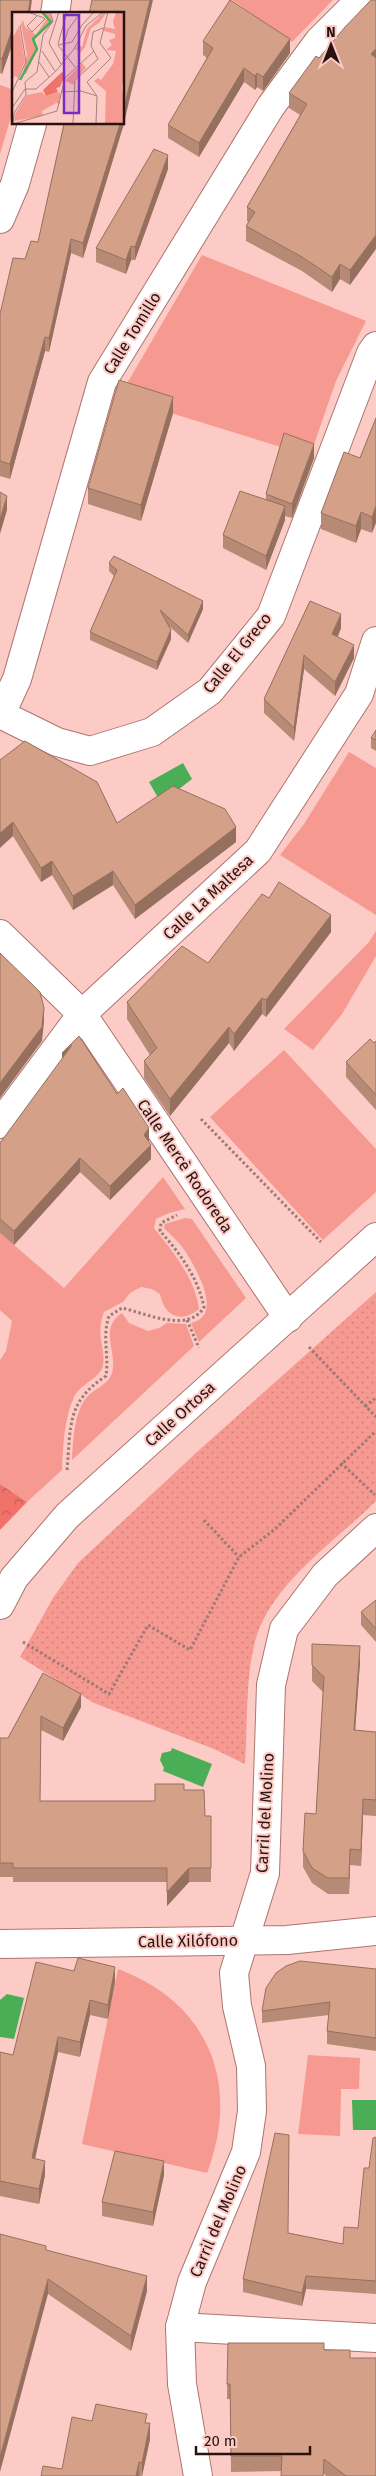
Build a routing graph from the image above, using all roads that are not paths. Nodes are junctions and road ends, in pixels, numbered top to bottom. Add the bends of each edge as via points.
1 (360, 0) edge
2 (32, 125) edge
3 (0, 219) edge
4 (376, 346) edge
5 (376, 641) edge
6 (0, 714) edge
7 (0, 934) edge
8 (82, 1014) junction
9 (0, 1124) edge
10 (376, 1237) edge
11 (288, 1318) junction
12 (376, 1528) edge
13 (0, 1605) edge
14 (376, 1931) edge
15 (243, 1940) junction
16 (0, 1944) edge
17 (180, 2328) junction
18 (376, 2338) edge
19 (198, 2476) edge

1 - 6 street, Calle Tomillo via 319,41 271,106 102,382 17,679
2 - 3 street via 15,184
4 - 6 street, Calle El Greco via 271,616 210,691 152,732 90,751 57,742
5 - 8 street, Calle La Maltesa via 359,694 258,851
7 - 8 street, Calle Mercè Rodoreda
8 - 9 street, Calle La Maltesa
8 - 11 street, Calle Mercè Rodoreda
10 - 11 street, Calle Ortosa
11 - 13 street, Calle Ortosa via 67,1516 14,1578
12 - 15 street, Carril del Molino via 325,1575 284,1629 271,1685 265,1873
14 - 15 street, Calle Xilófono via 287,1940
15 - 16 street, Calle Xilófono
15 - 17 street, Carril del Molino via 234,1973 237,2006 251,2066 252,2111 246,2152 192,2282
17 - 18 street
17 - 19 street, Carril del Molino via 182,2384

